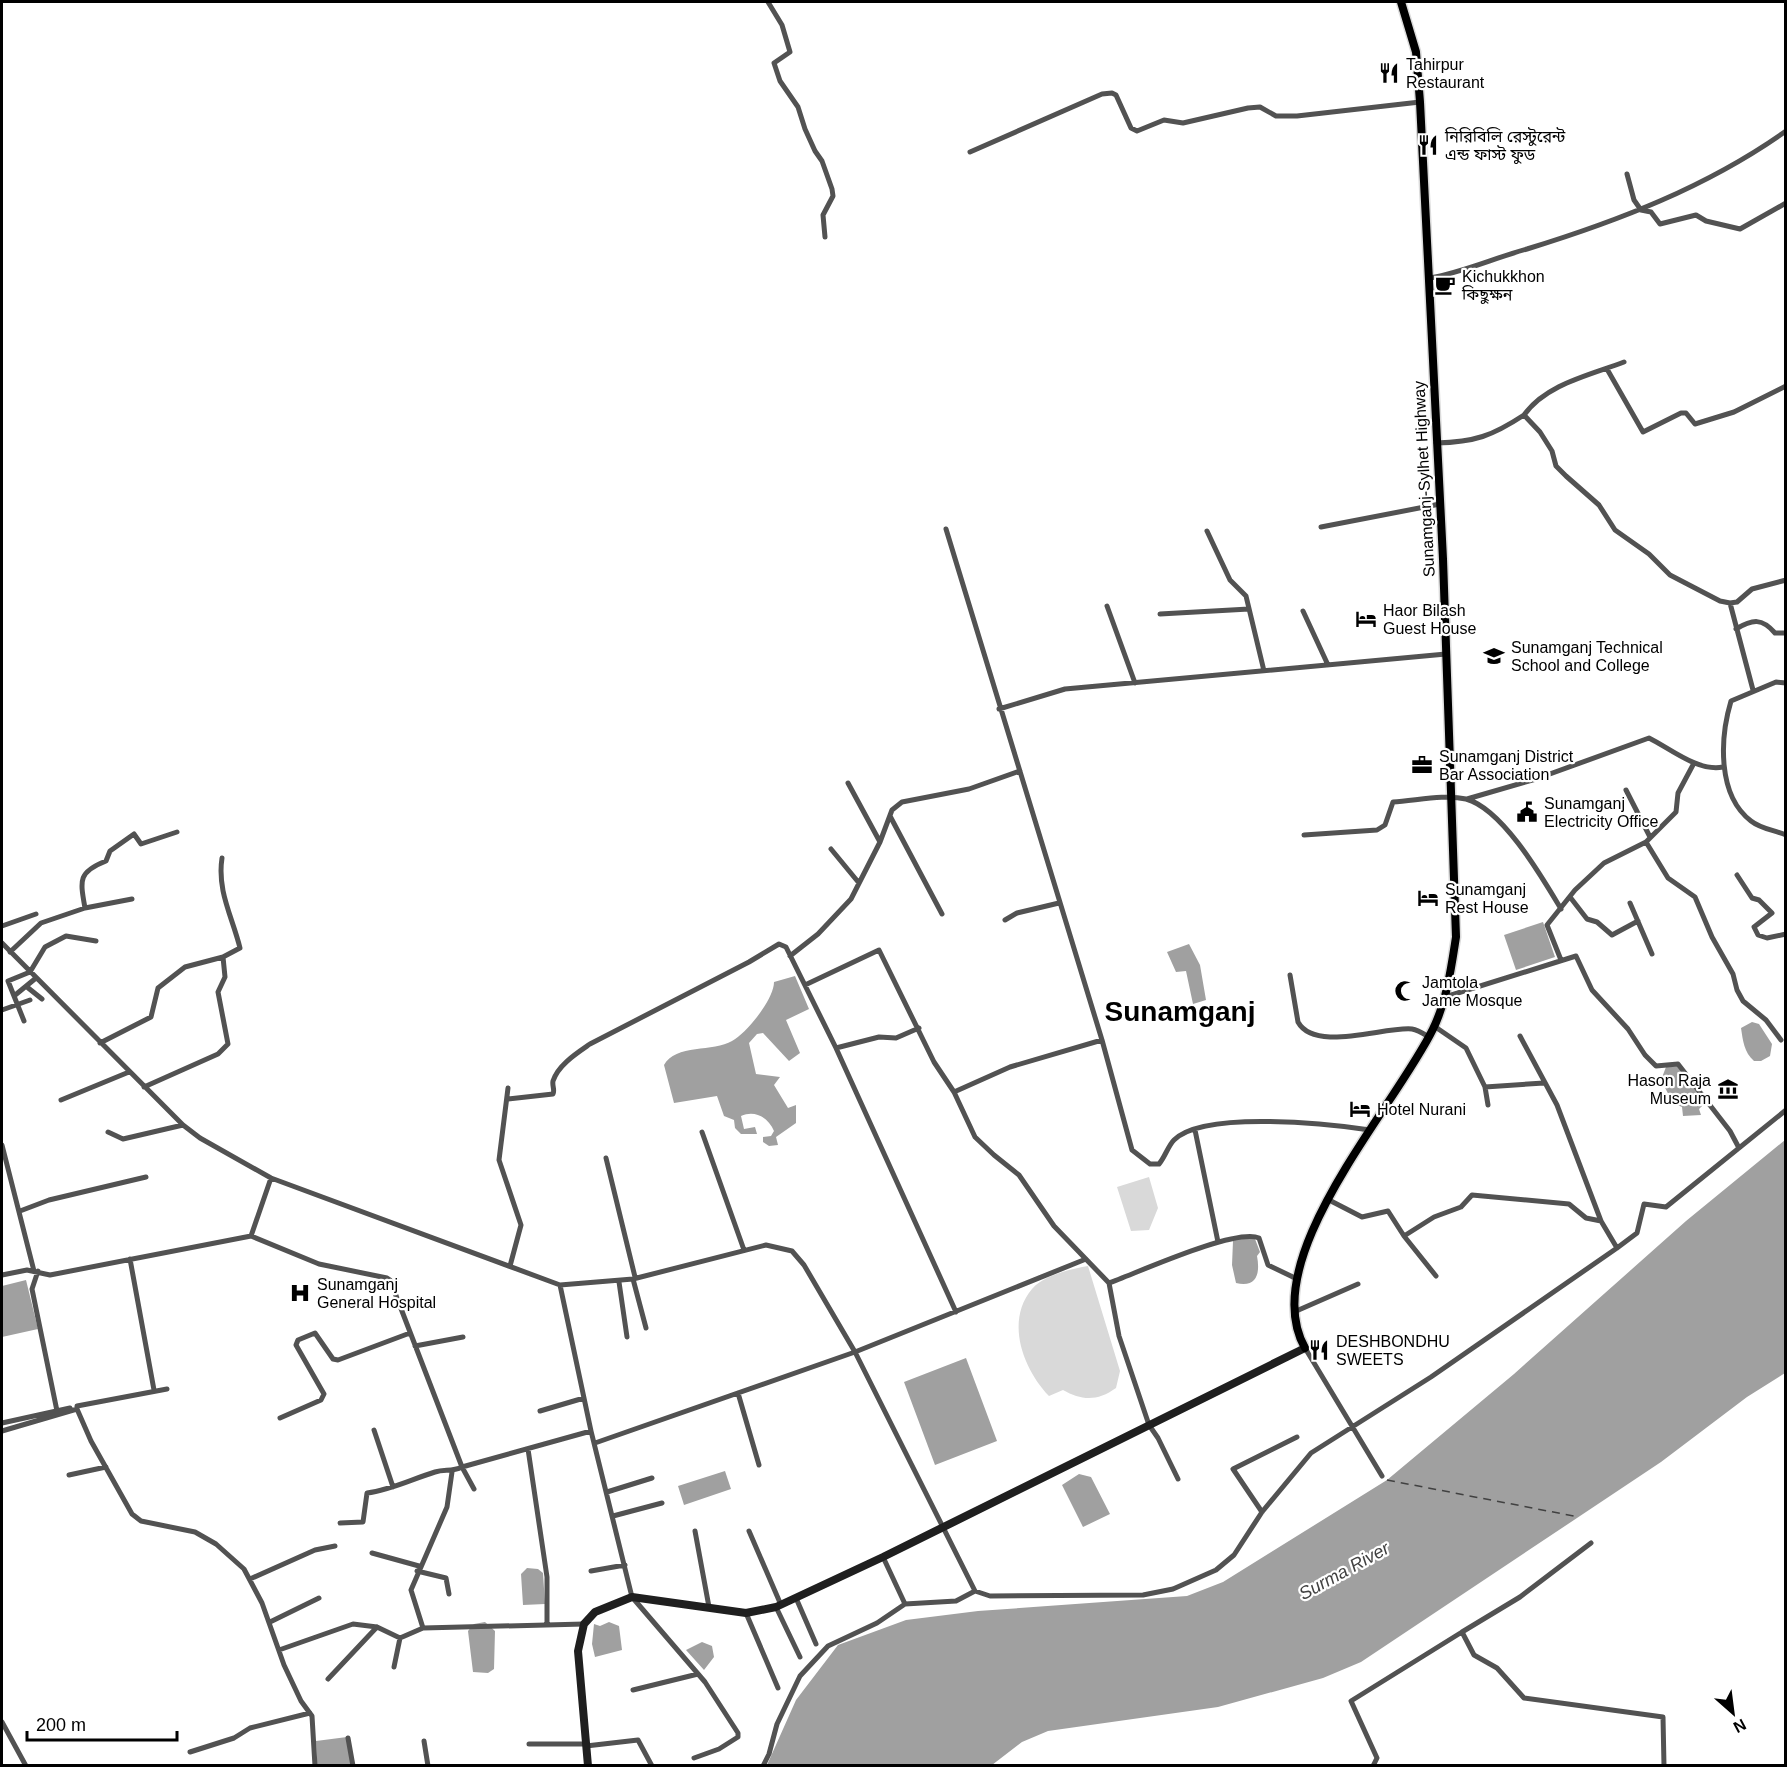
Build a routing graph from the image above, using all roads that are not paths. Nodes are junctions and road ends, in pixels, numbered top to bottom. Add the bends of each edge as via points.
1 (768, 2) edge
2 (1401, 2) edge
3 (1420, 102) junction
4 (1785, 131) edge
5 (970, 152) dead end
6 (1627, 174) dead end
7 (1785, 203) edge
8 (1641, 210) junction
9 (825, 237) dead end
10 (1430, 278) junction
11 (1624, 362) dead end
12 (1607, 369) junction
13 (1785, 386) edge
14 (1524, 415) junction
15 (1436, 443) junction
16 (1440, 504) junction
17 (1321, 527) dead end
18 (946, 529) dead end
19 (1207, 531) dead end
20 (1785, 580) edge
21 (1730, 603) junction
22 (1107, 606) dead end
23 (1249, 609) junction
24 (1303, 611) dead end
25 (1160, 614) dead end
26 (1737, 629) junction
27 (1785, 633) edge
28 (1446, 654) junction
29 (1328, 666) junction
30 (1264, 670) junction
31 (1135, 682) junction
32 (1785, 683) edge
33 (1753, 690) junction
34 (999, 709) junction
35 (1694, 763) junction
36 (1723, 766) junction
37 (1020, 771) junction
38 (848, 783) dead end
39 (1626, 790) dead end
40 (1451, 798) junction
41 (1467, 799) junction
42 (890, 816) junction
43 (177, 832) dead end
44 (1304, 835) dead end
45 (1785, 835) edge
46 (1648, 840) junction
47 (880, 842) junction
48 (831, 849) dead end
49 (222, 858) dead end
50 (1737, 875) dead end
51 (859, 883) junction
52 (1570, 897) junction
53 (132, 899) dead end
54 (1059, 903) junction
55 (1630, 903) dead end
56 (84, 908) junction
57 (1561, 909) junction
58 (36, 914) dead end
59 (942, 914) dead end
60 (1005, 920) dead end
61 (1638, 921) junction
62 (2, 926) edge
63 (1785, 934) edge
64 (96, 941) dead end
65 (2, 943) edge
66 (10, 952) junction
67 (1652, 954) dead end
68 (790, 956) junction
69 (223, 957) junction
70 (1561, 960) junction
71 (30, 972) junction
72 (1290, 975) dead end
73 (38, 979) junction
74 (805, 985) junction
75 (27, 987) junction
76 (14, 996) junction
77 (1445, 996) junction
78 (42, 999) dead end
79 (30, 1000) dead end
80 (17, 1004) junction
81 (2, 1011) edge
82 (24, 1021) dead end
83 (1434, 1026) junction
84 (919, 1028) junction
85 (1520, 1036) dead end
86 (1429, 1037) junction
87 (1102, 1040) junction
88 (1781, 1040) dead end
89 (100, 1043) junction
90 (836, 1048) junction
91 (129, 1072) junction
92 (1544, 1083) junction
93 (144, 1087) junction
94 (1485, 1087) junction
95 (508, 1088) dead end
96 (954, 1092) junction
97 (508, 1099) junction
98 (61, 1100) dead end
99 (1488, 1105) dead end
100 (1785, 1110) edge
101 (183, 1125) junction
102 (1195, 1130) junction
103 (1370, 1130) junction
104 (108, 1132) dead end
105 (702, 1132) dead end
106 (2, 1145) edge
107 (1739, 1148) junction
108 (606, 1158) dead end
109 (146, 1177) dead end
110 (271, 1178) junction
111 (1329, 1200) junction
112 (20, 1211) junction
113 (1602, 1221) junction
114 (251, 1236) junction
115 (1404, 1236) junction
116 (1218, 1242) junction
117 (1617, 1248) junction
118 (744, 1250) junction
119 (130, 1259) junction
120 (1086, 1259) junction
121 (510, 1266) junction
122 (36, 1271) junction
123 (2, 1275) edge
124 (1436, 1276) dead end
125 (634, 1278) junction
126 (1295, 1278) junction
127 (619, 1282) junction
128 (1109, 1283) junction
129 (1358, 1284) dead end
130 (560, 1285) junction
131 (956, 1312) junction
132 (1293, 1313) junction
133 (646, 1328) dead end
134 (410, 1333) junction
135 (463, 1337) dead end
136 (627, 1337) dead end
137 (415, 1346) junction
138 (1305, 1348) junction
139 (855, 1352) junction
140 (166, 1389) dead end
141 (154, 1390) junction
142 (738, 1393) junction
143 (584, 1398) junction
144 (77, 1407) junction
145 (57, 1411) junction
146 (540, 1411) dead end
147 (280, 1418) dead end
148 (2, 1423) edge
149 (1149, 1425) junction
150 (1351, 1426) junction
151 (374, 1430) dead end
152 (2, 1431) edge
153 (591, 1431) junction
154 (1297, 1437) dead end
155 (595, 1443) junction
156 (528, 1449) junction
157 (759, 1465) dead end
158 (106, 1467) junction
159 (462, 1467) junction
160 (452, 1472) junction
161 (69, 1474) dead end
162 (1382, 1476) dead end
163 (652, 1478) dead end
164 (1178, 1479) dead end
165 (393, 1487) junction
166 (474, 1489) dead end
167 (607, 1492) junction
168 (662, 1503) dead end
169 (1262, 1512) junction
170 (612, 1516) junction
171 (340, 1523) dead end
172 (944, 1526) junction
173 (695, 1531) dead end
174 (749, 1531) dead end
175 (1591, 1543) dead end
176 (336, 1546) dead end
177 (372, 1553) dead end
178 (884, 1557) junction
179 (625, 1565) junction
180 (418, 1568) junction
181 (591, 1571) dead end
182 (250, 1579) junction
183 (975, 1591) junction
184 (448, 1594) dead end
185 (632, 1597) junction
186 (319, 1598) dead end
187 (796, 1598) junction
188 (905, 1604) junction
189 (779, 1606) junction
190 (709, 1607) junction
191 (746, 1613) junction
192 (270, 1622) junction
193 (546, 1624) junction
194 (584, 1624) junction
195 (377, 1627) junction
196 (423, 1628) junction
197 (1462, 1632) junction
198 (400, 1638) junction
199 (816, 1644) dead end
200 (279, 1650) junction
201 (800, 1657) dead end
202 (394, 1667) dead end
203 (698, 1674) junction
204 (328, 1679) dead end
205 (778, 1688) dead end
206 (633, 1690) dead end
207 (310, 1713) junction
208 (2, 1722) edge
209 (348, 1738) dead end
210 (424, 1741) dead end
211 (529, 1744) dead end
212 (586, 1745) junction
213 (190, 1752) dead end
214 (694, 1758) dead end
215 (26, 1766) edge
216 (315, 1766) edge
217 (353, 1766) edge
218 (428, 1766) edge
219 (588, 1766) edge
220 (652, 1766) edge
221 (763, 1766) edge
222 (1373, 1766) edge
223 (1664, 1766) edge

1 - 9 street via 782,25 790,52 774,63 780,81 798,107 832,189 833,196 823,215
2 - 3 main road, Sunamganj-Sylhet Highway via 1416,52
3 - 5 street via 1297,116 1276,116 1260,107 1248,108 1183,123 1164,120 1137,131 1131,128 1112,93 1102,94
3 - 10 main road, Sunamganj-Sylhet Highway
4 - 8 street via 1695,186
6 - 8 street
7 - 8 street via 1740,229 1696,215 1660,225 1651,212
8 - 10 street via 1572,237
10 - 15 main road, Sunamganj-Sylhet Highway
11 - 12 street
12 - 13 street via 1643,432 1680,413 1686,413 1695,424 1714,420
12 - 14 street via 1550,391 1534,400
14 - 15 street via 1479,439
14 - 21 street via 1552,451 1556,466 1599,505 1620,535 1649,554 1670,575
15 - 16 main road, Sunamganj-Sylhet Highway
16 - 17 street
16 - 28 main road, Sunamganj-Sylhet Highway
18 - 34 street
19 - 23 street via 1230,580 1246,596
20 - 21 street via 1752,589
21 - 26 street
22 - 31 street
23 - 25 street
23 - 30 street
24 - 29 street
26 - 27 street via 1752,620 1764,622 1775,633
26 - 33 street
28 - 29 street
28 - 40 main road, Sunamganj-Sylhet Highway
29 - 30 street
30 - 31 street
31 - 34 street via 1065,688
32 - 33 street
33 - 36 street via 1730,703
34 - 37 street
35 - 36 street
35 - 41 street via 1649,738
35 - 46 street via 1678,793 1676,812
36 - 45 street via 1735,804 1750,821
37 - 42 street via 969,789 902,801
37 - 54 street
38 - 47 street
39 - 46 street
40 - 41 street
40 - 44 street via 1393,802 1384,825 1377,830
40 - 77 main road, Sunamganj-Sylhet Highway via 1456,936
41 - 57 street via 1485,810 1522,848
42 - 47 street
42 - 59 street
43 - 56 street via 141,844 134,834 110,851 106,861 88,868 80,883
46 - 52 street via 1604,863
46 - 88 street via 1668,878 1695,897 1743,1001 1766,1020
47 - 51 street
48 - 51 street
49 - 69 street via 222,892 240,948
50 - 63 street via 1752,898 1772,913 1754,927 1758,935 1767,938
51 - 68 street via 838,913
52 - 57 street
52 - 61 street via 1587,919 1612,935
53 - 56 street
54 - 60 street via 1017,913
54 - 87 street
55 - 61 street
56 - 66 street via 42,923
57 - 70 street via 1547,925
58 - 62 street
61 - 67 street
64 - 71 street via 66,936 45,947
65 - 66 street
66 - 71 street
68 - 74 street
68 - 97 street via 786,947 771,947 749,963 634,1019 579,1052 554,1078 553,1094
69 - 89 street via 184,967 158,988 151,1017
69 - 93 street via 225,977 218,992 228,1044 225,1050
70 - 77 street
70 - 107 street via 1576,956 1592,990 1628,1029 1644,1055 1656,1066 1678,1064
71 - 73 street
71 - 76 street via 8,981
72 - 86 street via 1298,1022 1312,1033 1338,1037 1413,1029
73 - 75 street
73 - 89 street
74 - 84 street via 879,950
74 - 90 street
75 - 76 street
75 - 78 street
76 - 80 street
77 - 83 main road, Sunamganj-Sylhet Highway
79 - 80 street
80 - 81 street
80 - 82 street
83 - 86 main road, Sunamganj-Sylhet Highway
83 - 94 street via 1466,1048
84 - 90 street via 896,1038 879,1037
84 - 96 street via 934,1062
85 - 92 street
86 - 103 main road, Sunamganj-Sylhet Highway
87 - 96 street via 1010,1067
87 - 102 street via 1132,1150 1150,1164 1159,1164 1174,1140
89 - 91 street
90 - 131 street
91 - 93 street
91 - 98 street
92 - 94 street
92 - 113 street via 1557,1105
93 - 101 street
94 - 99 street
95 - 97 street
96 - 120 street via 975,1137 1019,1175 1054,1226
97 - 121 street via 499,1160 521,1225
100 - 107 street
101 - 104 street via 123,1139
101 - 110 street
102 - 103 street via 1207,1125 1285,1122
102 - 116 street
103 - 111 main road, Sunamganj-Sylhet Highway
105 - 118 street
106 - 112 street
107 - 117 street via 1666,1207 1644,1204 1637,1233
108 - 125 street
109 - 112 street via 49,1200
110 - 114 street
110 - 121 street
111 - 115 street via 1362,1217 1388,1211
111 - 126 main road, Sunamganj-Sylhet Highway via 1313,1229
112 - 122 street
113 - 115 street via 1586,1218 1569,1204 1472,1195 1461,1207 1434,1216
113 - 117 street
114 - 119 street
114 - 134 street via 319,1264 387,1278
115 - 124 street
116 - 126 street via 1256,1236 1268,1265
116 - 128 street
117 - 150 street via 1431,1377
118 - 125 street
118 - 139 street via 766,1245 792,1251
119 - 122 street via 50,1275
119 - 141 street
120 - 128 street
120 - 131 street
121 - 130 street
122 - 123 street
122 - 145 street via 32,1289
125 - 127 street
125 - 133 street
126 - 132 main road, Sunamganj-Sylhet Highway
127 - 130 street
127 - 136 street
128 - 149 street via 1119,1336
129 - 132 street
130 - 143 street
131 - 139 street
132 - 138 main road, Sunamganj-Sylhet Highway
134 - 137 street
134 - 147 street via 338,1360 333,1359 315,1333 298,1340 300,1354 324,1394 321,1400
135 - 137 street
137 - 159 street
138 - 149 main road
138 - 150 street
139 - 142 street
139 - 172 street
140 - 141 street
141 - 144 street
142 - 155 street
142 - 157 street
143 - 146 street
143 - 153 street
144 - 145 street
144 - 152 street
144 - 158 street
145 - 148 street
149 - 164 street
149 - 172 main road
150 - 162 street
150 - 169 street via 1311,1453
151 - 165 street
153 - 155 street
153 - 156 street
154 - 169 street via 1234,1468
155 - 167 street
156 - 159 street
156 - 193 street via 547,1577
158 - 161 street
158 - 182 street via 136,1518 201,1534 236,1561
159 - 160 street
159 - 166 street
160 - 165 street via 439,1471
160 - 180 street via 447,1507
163 - 167 street
165 - 171 street via 367,1493 363,1522
167 - 170 street
168 - 170 street
169 - 183 street via 1234,1556 1216,1570 1173,1589 1143,1595 990,1596
170 - 179 street
172 - 178 main road
172 - 183 street
173 - 190 street
174 - 189 street
175 - 197 street via 1520,1597
176 - 182 street via 315,1550
177 - 180 street
178 - 187 main road
178 - 188 street
179 - 181 street
179 - 185 street
180 - 184 street via 446,1578
180 - 196 street via 411,1590
182 - 192 street
183 - 188 street via 956,1601
185 - 190 main road
185 - 194 main road via 595,1612
185 - 203 street
186 - 192 street
187 - 189 main road
187 - 199 street
188 - 221 street via 877,1623 828,1646 800,1676 777,1724
189 - 191 main road
189 - 201 street
190 - 191 main road
191 - 205 street
192 - 200 street
193 - 194 street
193 - 196 street
194 - 212 main road via 578,1652
195 - 198 street
195 - 200 street via 353,1624
195 - 204 street
196 - 198 street
197 - 222 street via 1351,1701 1377,1758
197 - 223 street via 1474,1655 1497,1668 1524,1698 1663,1718
198 - 202 street
200 - 207 street
203 - 206 street
203 - 214 street via 738,1737
207 - 213 street via 250,1728 234,1738
207 - 216 street
208 - 215 street
209 - 217 street
210 - 218 street
211 - 212 street
212 - 219 main road
212 - 220 street via 638,1740

